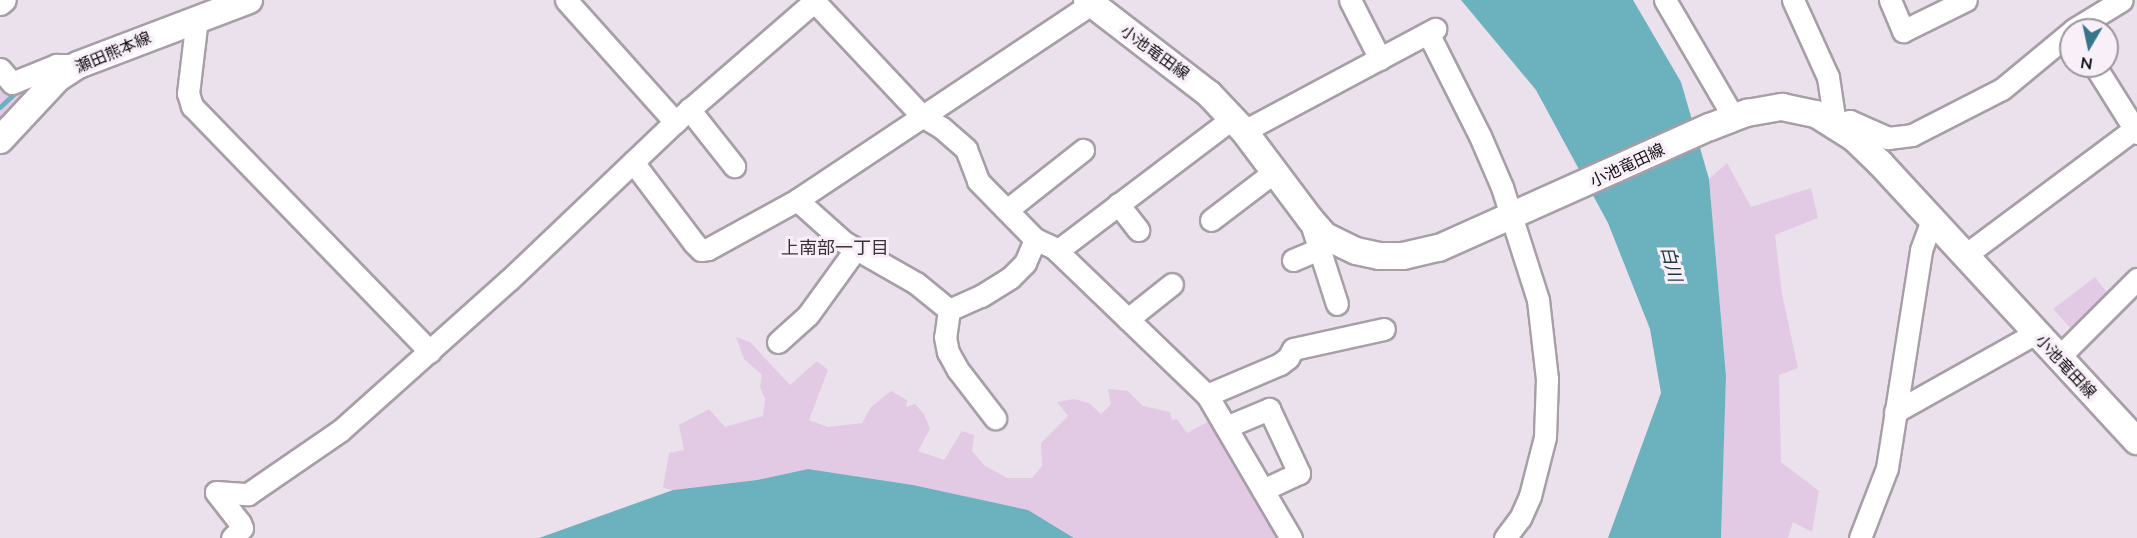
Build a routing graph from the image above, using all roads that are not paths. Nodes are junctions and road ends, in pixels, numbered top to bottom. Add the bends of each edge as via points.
1 (5, 0) edge
2 (249, 0) edge
3 (566, 0) edge
4 (1350, 0) edge
5 (1665, 0) edge
6 (1793, 0) edge
7 (1890, 0) edge
8 (1966, 0) edge
9 (2122, 0) edge
10 (815, 1) edge
11 (1092, 1) edge
12 (0, 4) edge
13 (197, 18) junction
14 (2093, 18) edge
15 (2059, 42) edge
16 (1380, 59) junction
17 (78, 65) junction
18 (0, 69) edge
19 (2103, 78) edge
20 (682, 116) junction
21 (922, 116) junction
22 (1734, 118) junction
23 (1835, 124) junction
24 (1238, 125) junction
25 (2136, 130) edge
26 (0, 140) edge
27 (1083, 150) dead end
28 (633, 162) junction
29 (734, 166) dead end
30 (1274, 172) junction
31 (798, 200) junction
32 (1118, 204) junction
33 (1007, 210) junction
34 (1511, 218) junction
35 (1310, 219) junction
36 (1211, 220) dead end
37 (1932, 220) junction
38 (1138, 230) dead end
39 (1035, 239) junction
40 (1319, 249) junction
41 (855, 250) junction
42 (1057, 251) junction
43 (1964, 256) junction
44 (1293, 260) dead end
45 (2137, 279) edge
46 (1172, 284) dead end
47 (1337, 304) dead end
48 (949, 309) junction
49 (1128, 319) junction
50 (1384, 329) dead end
51 (2036, 333) junction
52 (778, 342) dead end
53 (430, 352) junction
54 (2058, 358) junction
55 (1207, 395) junction
56 (1895, 412) junction
57 (996, 418) dead end
58 (1226, 427) junction
59 (2137, 441) edge
60 (1263, 490) junction
61 (232, 538) edge
62 (1291, 538) edge
63 (1505, 538) edge
64 (1860, 538) edge

1 - 12 street
2 - 13 main road, 瀬田熊本線
3 - 20 street
4 - 16 street
5 - 22 street
6 - 23 street via 1828,77
7 - 8 street via 1903,31
9 - 14 street
10 - 20 street
10 - 21 street
11 - 21 street
11 - 24 main road, 小池竜田線 via 1189,76
13 - 17 main road, 瀬田熊本線
13 - 53 street via 188,93 192,106
15 - 23 street via 2002,89 1912,135 1888,138 1850,121
16 - 24 street
16 - 34 street via 1432,31 1480,136
17 - 18 street via 56,65 12,83
17 - 26 main road, 瀬田熊本線 via 58,78
19 - 25 street
20 - 28 street
20 - 29 street
21 - 31 street
21 - 33 street via 966,149 978,181
22 - 23 main road, 小池竜田線 via 1782,107 1806,110
22 - 34 main road, 小池竜田線
23 - 37 main road, 小池竜田線 via 1881,164
24 - 30 main road, 小池竜田線
24 - 32 street
25 - 43 street
27 - 33 street
28 - 31 street via 701,250
28 - 53 street
30 - 35 main road, 小池竜田線
30 - 36 street
31 - 41 street
32 - 38 street
32 - 42 street
33 - 39 street
34 - 35 main road, 小池竜田線 via 1439,248 1403,256 1356,251 1325,236
34 - 63 street via 1538,300 1545,353 1546,418 1535,483 1520,518
35 - 40 street
37 - 43 main road, 小池竜田線
37 - 56 street via 1921,250
39 - 42 street
39 - 48 street via 1024,263 1010,278
40 - 44 street
40 - 47 street
41 - 48 street via 909,279
41 - 52 street via 808,315
42 - 49 street
43 - 51 main road, 小池竜田線
45 - 54 street
46 - 49 street
48 - 57 street via 945,337 948,352
49 - 55 street
50 - 55 street via 1293,349 1280,364
51 - 54 main road, 小池竜田線
51 - 56 street
53 - 61 street via 341,430 248,494 216,492 242,528
54 - 59 main road, 小池竜田線
55 - 58 street
56 - 64 street via 1887,468
58 - 60 street
58 - 60 street via 1269,409 1299,472
60 - 62 street

